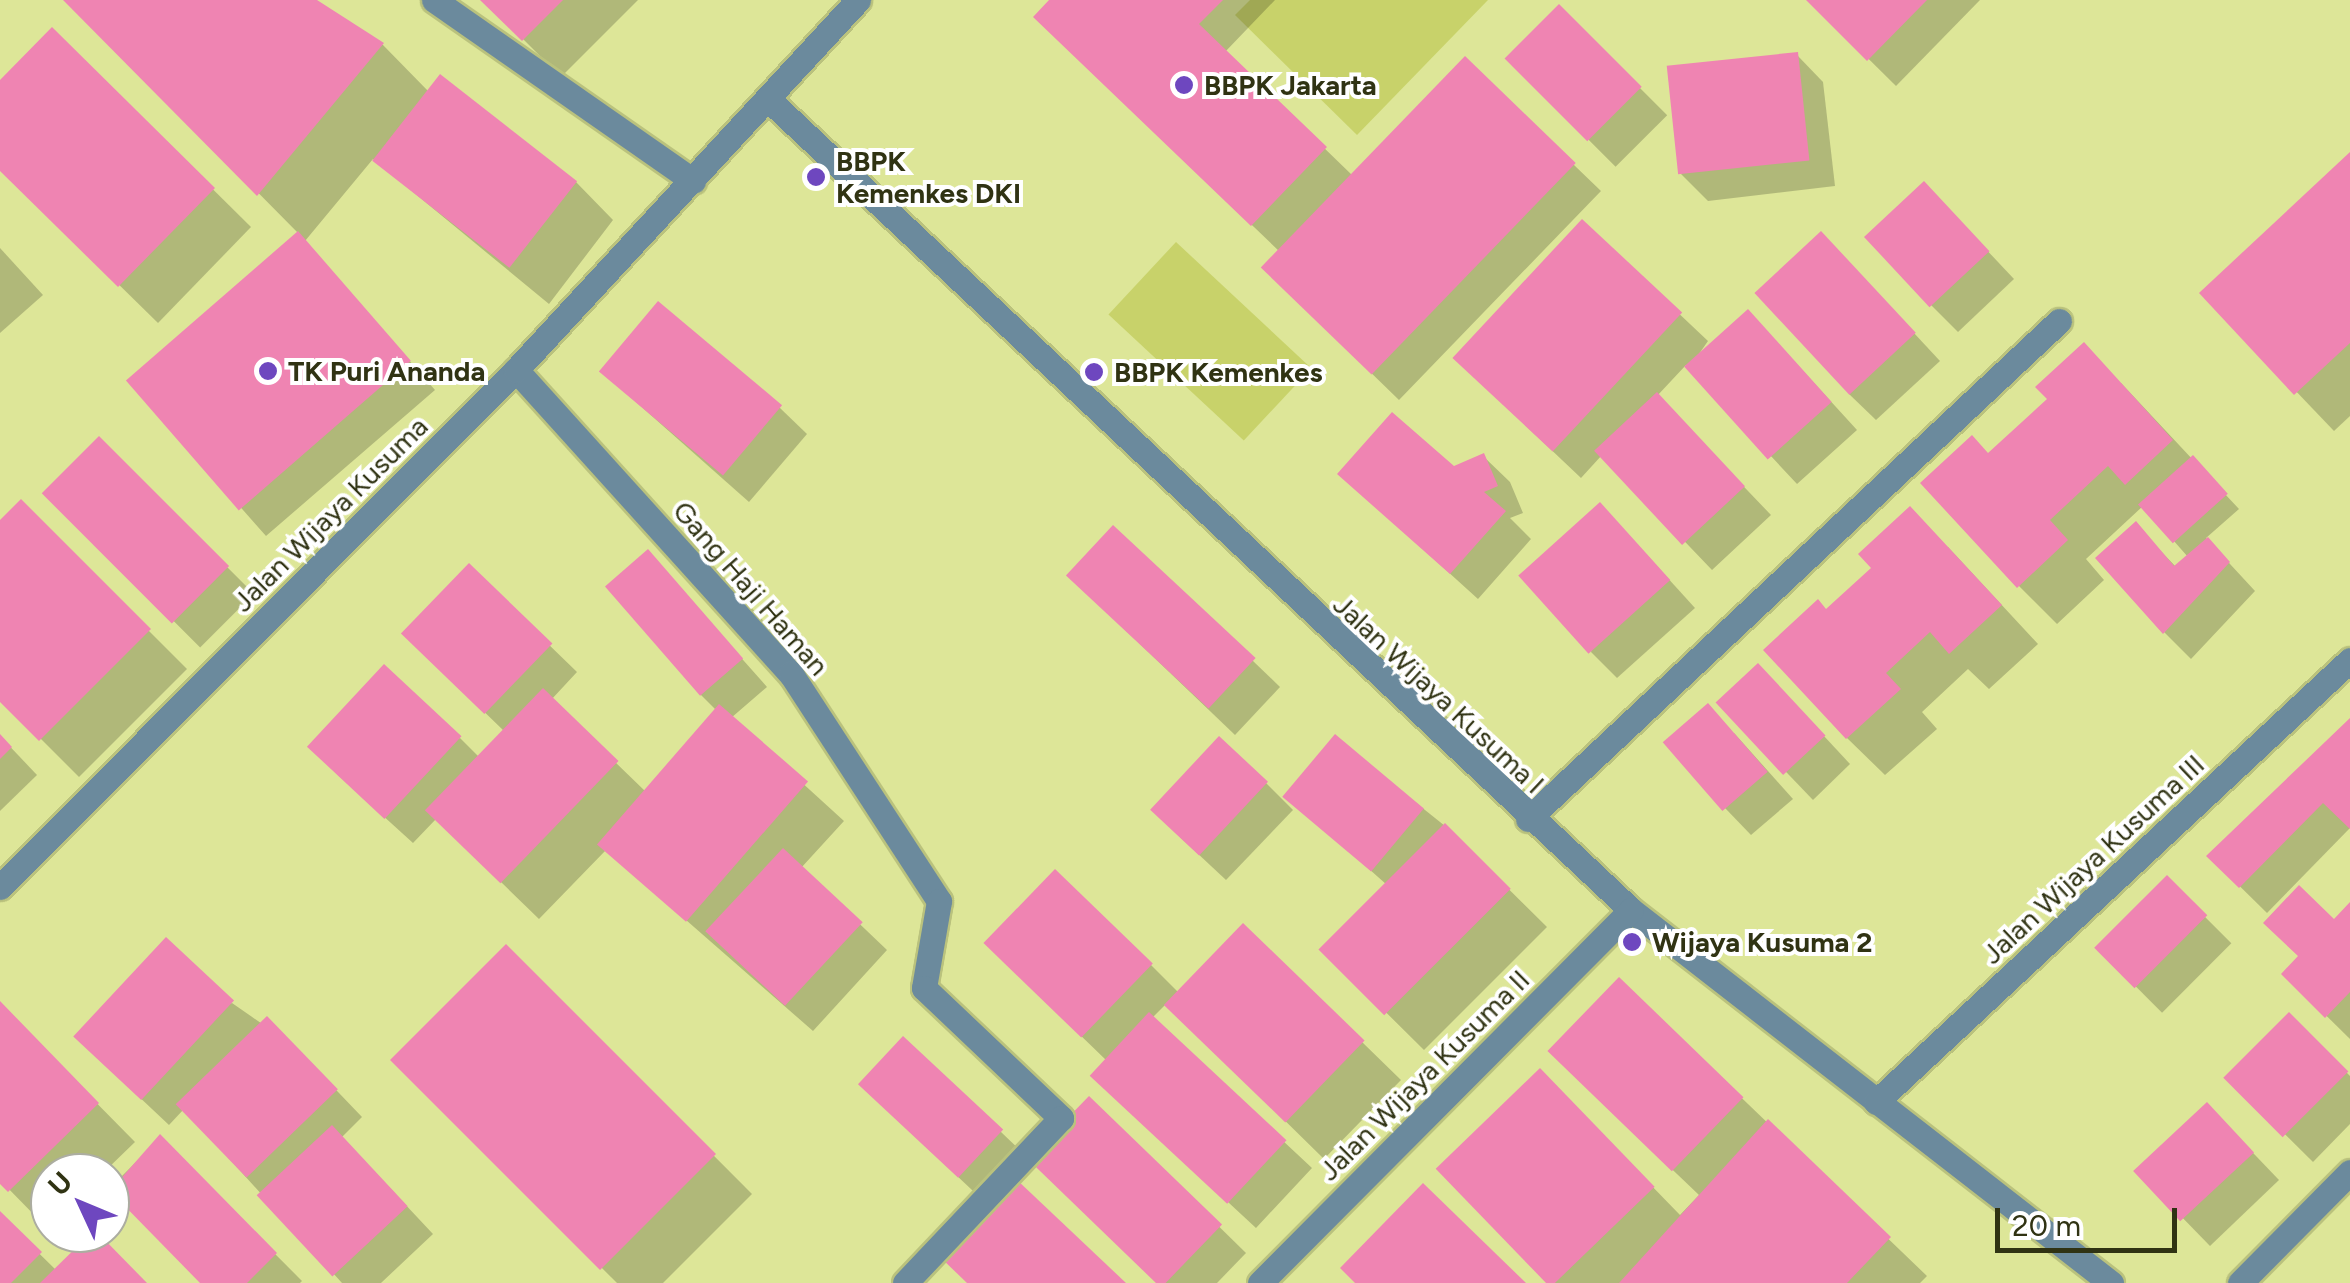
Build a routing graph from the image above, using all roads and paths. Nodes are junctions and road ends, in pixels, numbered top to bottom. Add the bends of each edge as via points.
1 (434, 0) edge
2 (858, 0) edge
3 (768, 99) junction
4 (693, 181) junction
5 (2059, 322) dead end
6 (516, 370) junction
7 (2350, 660) edge
8 (1528, 819) junction
9 (0, 886) edge
10 (1631, 910) junction
11 (1876, 1102) junction
12 (2350, 1172) edge
13 (2098, 1279) edge
14 (905, 1283) edge
15 (1260, 1283) edge
16 (2240, 1283) edge

1 - 4 street
2 - 3 street, Jalan Wijaya Kusuma
3 - 4 street, Jalan Wijaya Kusuma
3 - 8 street, Jalan Wijaya Kusuma I
4 - 6 street, Jalan Wijaya Kusuma
5 - 8 street
6 - 9 street, Jalan Wijaya Kusuma
6 - 14 street, Gang Haji Haman via 792,674 939,900 924,988 1061,1118
7 - 11 street, Jalan Wijaya Kusuma III
8 - 10 street, Jalan Wijaya Kusuma I
10 - 11 street, Jalan Wijaya Kusuma I
10 - 15 street, Jalan Wijaya Kusuma II
11 - 13 street, Jalan Wijaya Kusuma I
12 - 16 street

